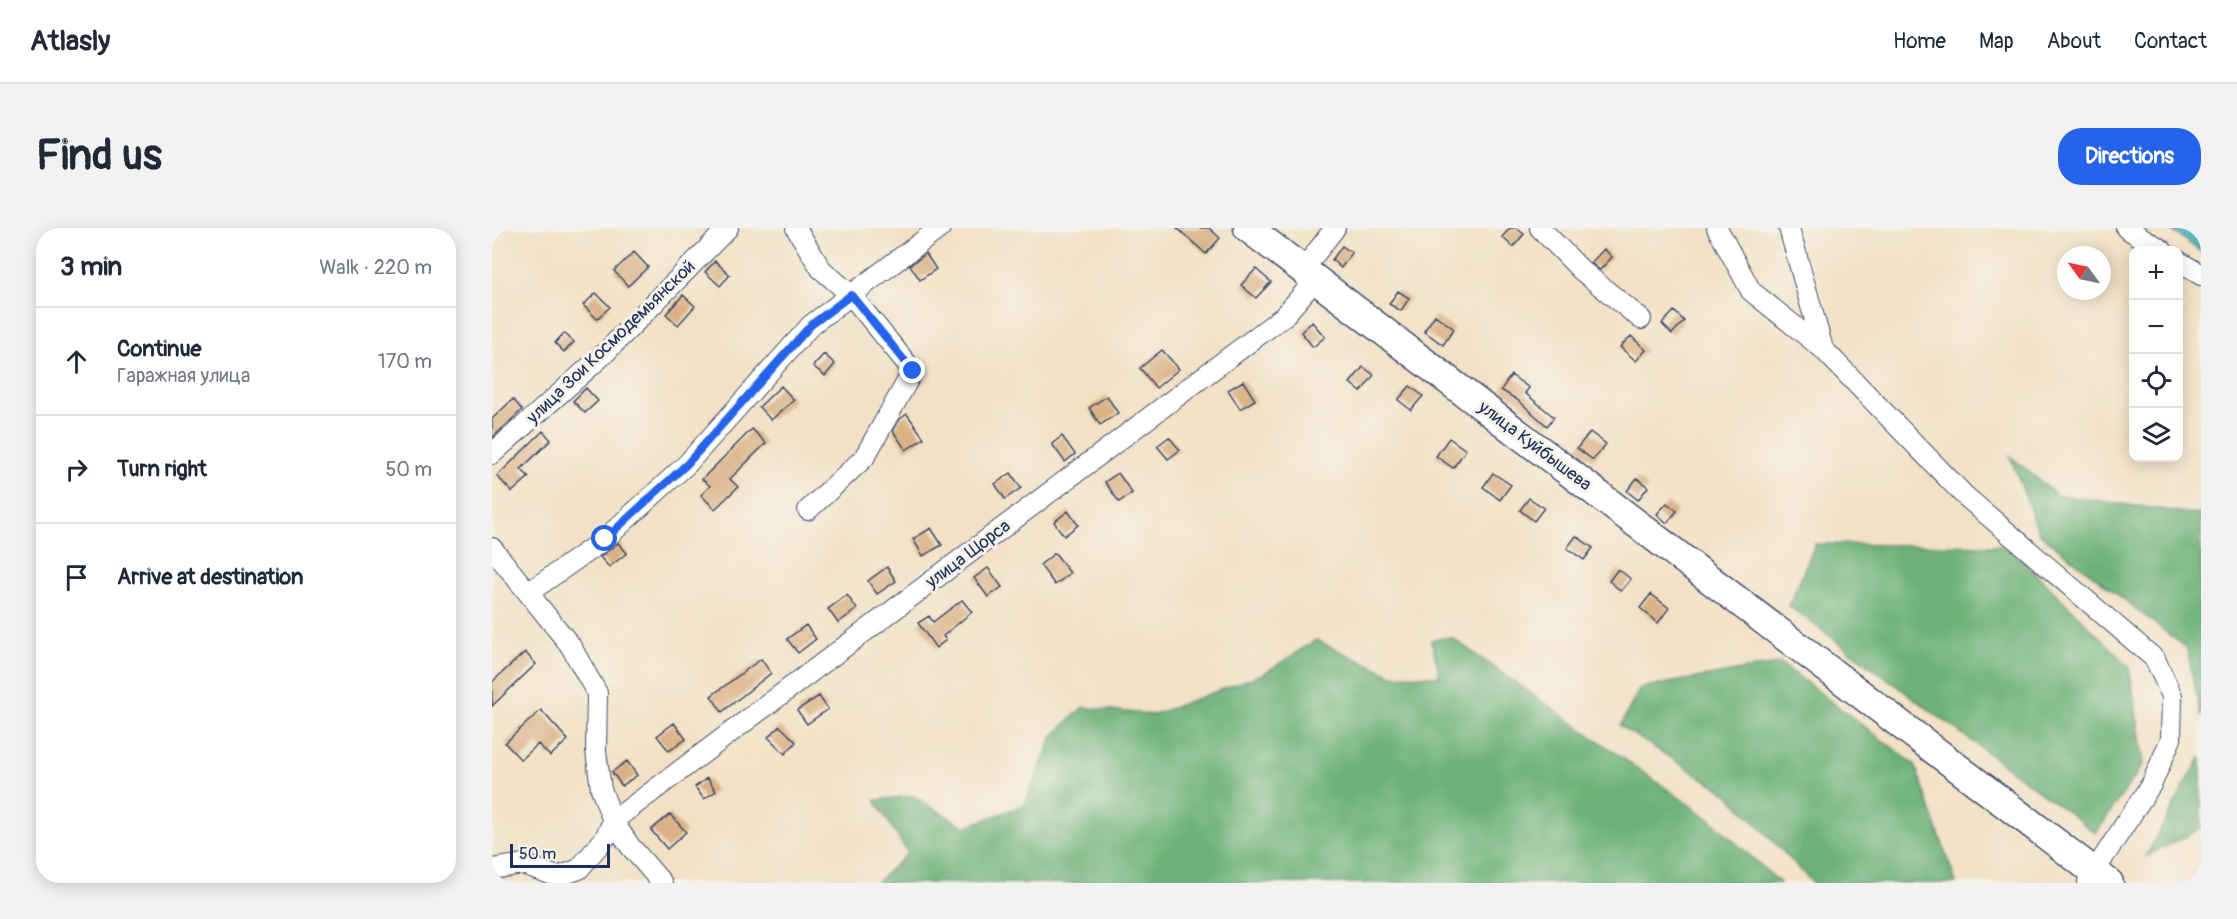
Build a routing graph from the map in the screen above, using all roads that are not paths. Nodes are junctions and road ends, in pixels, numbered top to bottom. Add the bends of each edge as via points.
1 (728, 228) edge
2 (796, 228) edge
3 (940, 228) edge
4 (1248, 228) edge
5 (1335, 228) edge
6 (1540, 228) edge
7 (1717, 228) edge
8 (1789, 228) edge
9 (2126, 228) edge
10 (2155, 246) edge
11 (2183, 264) edge
12 (1310, 274) junction
13 (2201, 275) edge
14 (851, 295) junction
15 (1641, 319) dead end
16 (1823, 349) junction
17 (492, 454) edge
18 (808, 510) dead end
19 (492, 548) edge
20 (528, 593) junction
21 (613, 821) junction
22 (492, 869) edge
23 (2097, 879) edge
24 (662, 883) edge

1 - 17 street, улица Зои Космодемьянской via 603,355
2 - 14 street via 821,269
3 - 14 street
4 - 12 highway, улица Куйбышева
5 - 12 street, улица Щорса
6 - 15 street via 1581,270
7 - 16 street via 1751,291
8 - 16 street
9 - 10 street
11 - 13 street
12 - 21 street, улица Щорса via 1284,316
12 - 23 highway, улица Куйбышева
14 - 18 street via 913,371 864,458
14 - 20 street via 811,325 687,464 605,539
16 - 23 street via 1964,495 2155,659 2172,696 2171,739 2152,783
19 - 20 street
20 - 21 street via 570,645 597,693 596,751 601,789
21 - 22 street via 605,838 579,869 558,877 523,864
21 - 24 street

